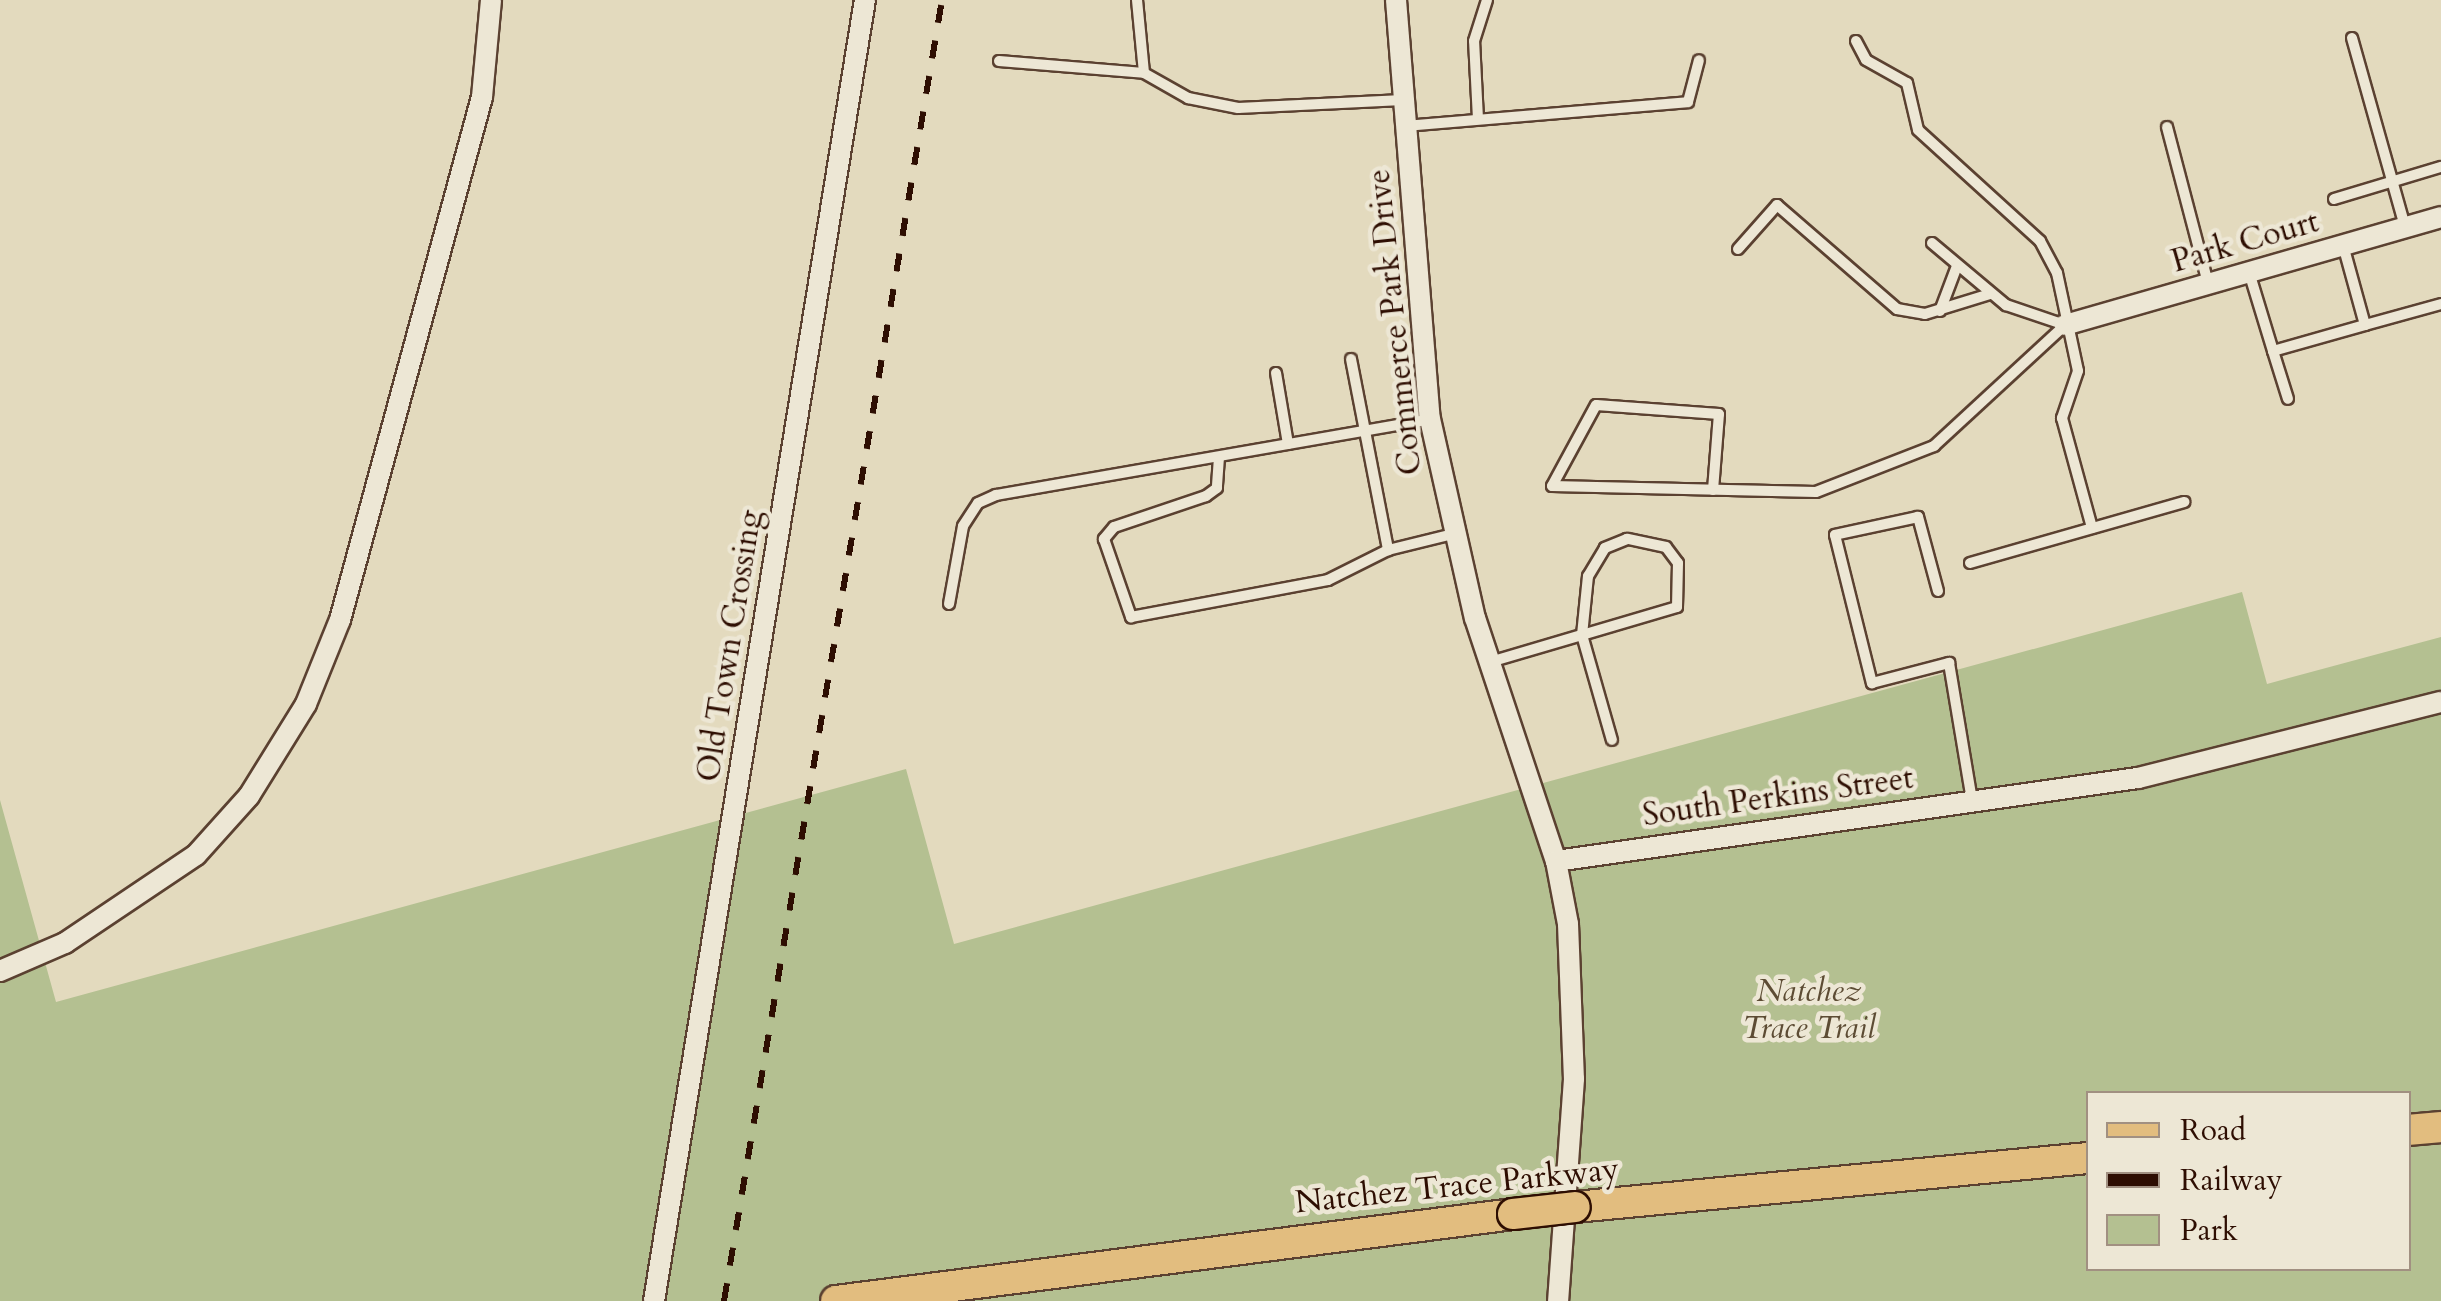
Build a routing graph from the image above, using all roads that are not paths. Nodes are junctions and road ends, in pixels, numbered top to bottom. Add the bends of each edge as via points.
1 (491, 0) edge
2 (865, 0) edge
3 (1137, 0) edge
4 (1396, 0) edge
5 (1487, 0) edge
6 (2352, 38) dead end
7 (1856, 41) dead end
8 (1698, 60) dead end
9 (999, 61) dead end
10 (1144, 73) junction
11 (1402, 100) junction
12 (1478, 119) junction
13 (1404, 126) junction
14 (2167, 127) dead end
15 (2441, 167) edge
16 (2391, 182) junction
17 (2334, 199) dead end
18 (2441, 217) edge
19 (2404, 227) junction
20 (1932, 244) dead end
21 (2343, 245) junction
22 (1738, 249) dead end
23 (1958, 266) junction
24 (2250, 272) junction
25 (2208, 283) junction
26 (1990, 294) junction
27 (2441, 304) edge
28 (1940, 311) junction
29 (2065, 325) junction
30 (2365, 325) junction
31 (2273, 351) junction
32 (1351, 359) dead end
33 (1276, 373) dead end
34 (2288, 399) dead end
35 (1430, 419) junction
36 (1361, 430) junction
37 (1288, 444) junction
38 (1219, 456) junction
39 (1714, 490) junction
40 (2184, 502) dead end
41 (2092, 528) junction
42 (1454, 534) junction
43 (1388, 550) junction
44 (1970, 563) dead end
45 (1938, 591) dead end
46 (949, 604) dead end
47 (1582, 635) junction
48 (1490, 662) junction
49 (2441, 702) edge
50 (1612, 740) dead end
51 (1972, 800) junction
52 (1556, 861) junction
53 (0, 971) edge
54 (2441, 1128) edge
55 (2411, 1130) edge
56 (2086, 1158) edge
57 (654, 1301) edge
58 (836, 1301) edge
59 (1558, 1301) edge

1 - 53 street via 482,97 340,620 306,704 248,796 196,854 65,943
2 - 57 street, Old Town Crossing
3 - 10 lane
4 - 11 street, Commerce Park Drive
5 - 12 lane via 1474,41
6 - 16 lane
7 - 29 lane via 1866,60 1907,83 1918,130 2040,242 2057,273
8 - 12 lane via 1688,102
9 - 10 lane
10 - 11 lane via 1188,98 1238,108
11 - 13 street, Commerce Park Drive
12 - 13 lane
13 - 35 street, Commerce Park Drive
14 - 25 lane
15 - 16 lane
16 - 17 lane
16 - 19 lane
18 - 19 street, Park Court
19 - 21 street, Park Court
20 - 23 lane
21 - 24 street, Park Court
21 - 30 lane
22 - 28 lane via 1777,205 1898,308
23 - 26 lane
23 - 28 lane
24 - 25 street, Park Court
24 - 31 lane
25 - 29 street, Park Court
26 - 28 lane
26 - 29 lane
27 - 30 lane
29 - 39 lane via 1934,446 1816,492
29 - 41 lane via 2078,371 2062,418
30 - 31 lane
31 - 34 lane
32 - 36 lane
33 - 37 lane
35 - 36 lane
35 - 42 street, Commerce Park Drive
36 - 37 lane
36 - 43 lane
37 - 38 lane
38 - 43 lane via 1218,488 1114,528 1104,540 1131,617 1328,580
38 - 46 lane via 978,503 963,526
39 - 39 lane via 1678,489 1552,486 1596,404 1719,414
40 - 41 lane
41 - 44 lane
42 - 43 lane
42 - 48 street, Commerce Park Drive
45 - 51 lane via 1918,517 1835,535 1872,683 1949,663
47 - 47 lane via 1677,607 1678,563 1666,547 1649,538 1605,548 1588,576
47 - 48 lane
47 - 50 lane
48 - 52 street, Commerce Park Drive
49 - 51 street, South Perkins Street via 2138,778
51 - 52 street, South Perkins Street
52 - 59 street via 1576,1012
54 - 55 main road
56 - 58 main road, Natchez Trace Parkway, bridge via 1575,1207

